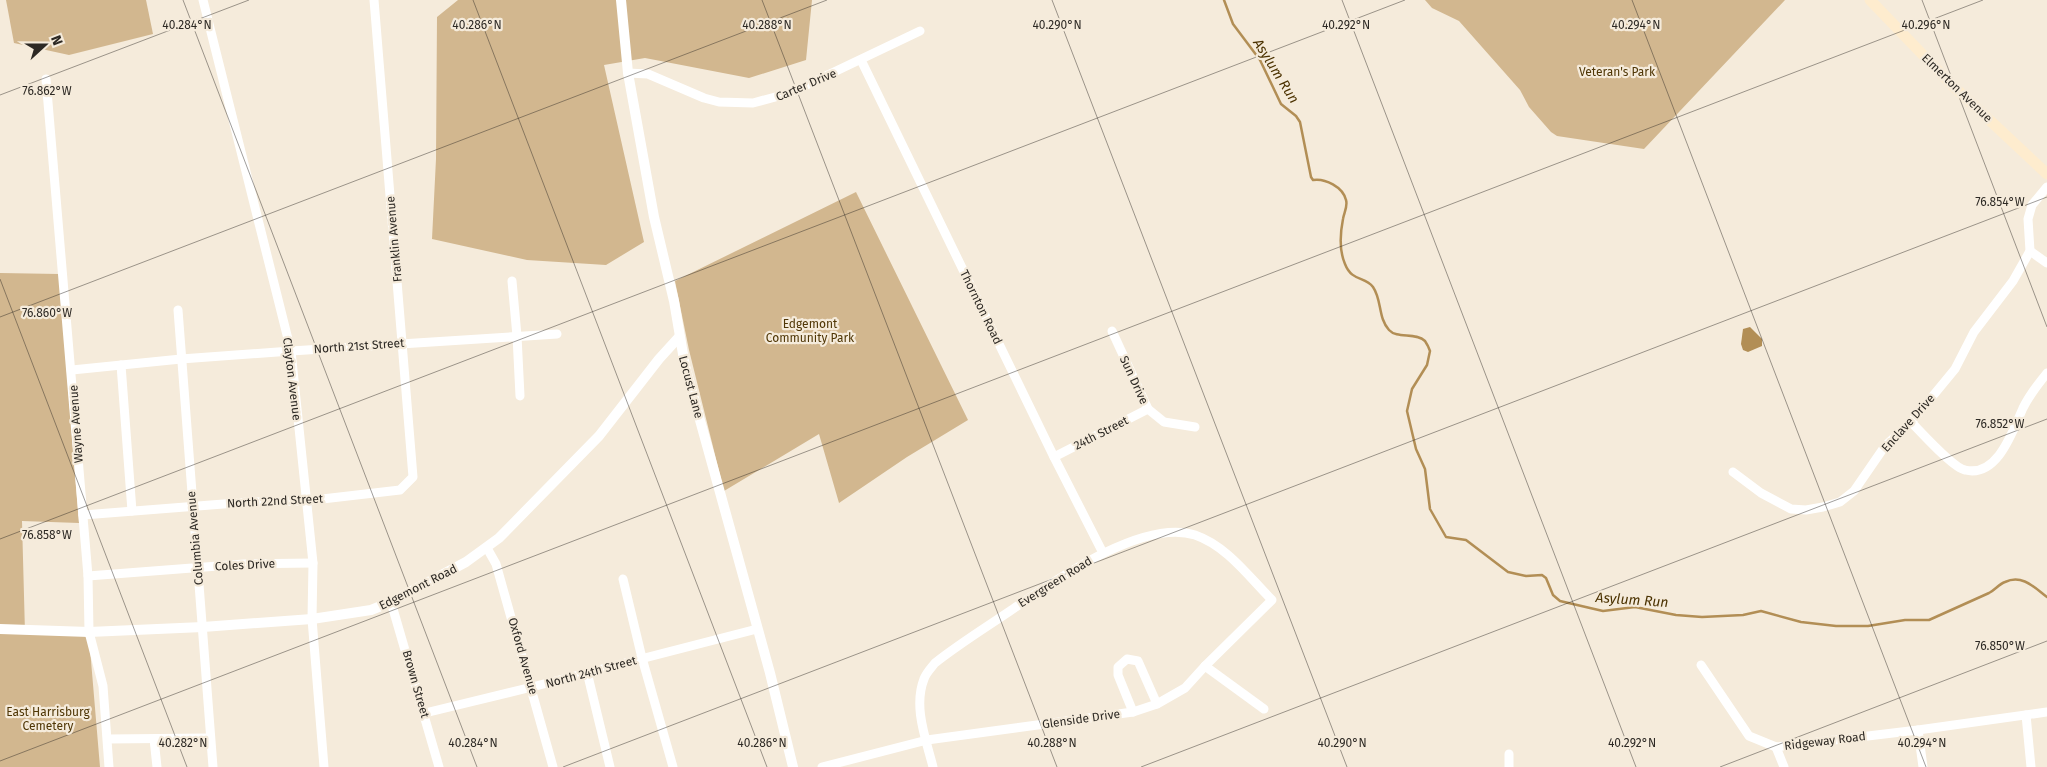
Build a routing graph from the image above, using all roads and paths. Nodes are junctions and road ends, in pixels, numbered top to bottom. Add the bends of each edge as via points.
1 (203, 0) edge
2 (374, 0) edge
3 (621, 0) edge
4 (1870, 0) edge
5 (920, 31) dead end
6 (862, 60) junction
7 (628, 74) junction
8 (46, 79) dead end
9 (2047, 174) edge
10 (2047, 186) edge
11 (2030, 251) junction
12 (2047, 263) edge
13 (512, 281) dead end
14 (178, 310) dead end
15 (1112, 331) dead end
16 (557, 334) dead end
17 (517, 336) junction
18 (679, 337) junction
19 (403, 344) junction
20 (291, 351) junction
21 (181, 359) junction
22 (121, 365) junction
23 (72, 370) junction
24 (2047, 373) edge
25 (520, 396) dead end
26 (1148, 409) junction
27 (1911, 422) junction
28 (1195, 427) dead end
29 (1054, 457) junction
30 (1733, 472) dead end
31 (413, 477) joint
32 (306, 501) junction
33 (192, 506) junction
34 (132, 511) junction
35 (83, 515) junction
36 (487, 548) junction
37 (1103, 554) junction
38 (313, 563) junction
39 (198, 567) junction
40 (88, 576) junction
41 (623, 579) dead end
42 (1272, 600) joint
43 (391, 602) junction
44 (312, 619) junction
45 (203, 627) junction
46 (0, 628) edge
47 (757, 629) junction
48 (89, 632) junction
49 (642, 658) junction
50 (1702, 665) dead end
51 (1205, 666) junction
52 (587, 672) junction
53 (532, 688) junction
54 (1157, 704) junction
55 (1264, 709) dead end
56 (1133, 712) junction
57 (2047, 712) edge
58 (425, 713) junction
59 (2026, 715) junction
60 (1918, 730) junction
61 (209, 738) junction
62 (108, 739) junction
63 (154, 739) junction
64 (927, 740) junction
65 (1776, 747) junction
66 (1509, 754) dead end
67 (109, 767) edge
68 (157, 767) edge
69 (213, 767) edge
70 (324, 767) edge
71 (439, 767) edge
72 (553, 767) edge
73 (610, 767) edge
74 (673, 767) edge
75 (793, 767) edge
76 (822, 767) edge
77 (933, 767) edge
78 (1510, 767) edge
79 (1784, 767) edge
80 (1923, 767) edge
81 (2031, 767) edge

1 - 20 street, Clayton Avenue
2 - 19 street, Franklin Avenue
3 - 7 street, Locust Lane
4 - 9 main road, Elmerton Avenue via 1952,85
5 - 6 street, Carter Drive
6 - 7 street, Carter Drive via 790,93 753,103 719,102 648,74
6 - 29 street, Thornton Road
7 - 18 street, Locust Lane
8 - 23 street, Wayne Avenue
10 - 11 street via 2032,206 2028,218
11 - 12 street
11 - 27 street, Enclave Drive via 2014,281 1974,332 1955,369
13 - 17 street
14 - 21 street, Columbia Avenue
15 - 26 street, Sun Drive
16 - 17 street, North 21st Street
17 - 19 street, North 21st Street
17 - 25 street
18 - 36 street, Edgemont Road via 599,436
18 - 47 street, Locust Lane
19 - 20 street, North 21st Street
19 - 31 street, Franklin Avenue
20 - 21 street, North 21st Street
20 - 32 street, Clayton Avenue
21 - 22 street, North 21st Street
21 - 33 street, Columbia Avenue
22 - 23 street, North 21st Street
22 - 34 street
23 - 35 street, Wayne Avenue
24 - 27 street via 2024,407 1998,459 1976,470 1964,470
26 - 28 street, Sun Drive via 1164,422
26 - 29 street, 24th Street
27 - 30 street, Enclave Drive via 1884,446 1854,491 1840,502 1824,507 1791,509 1761,493
29 - 37 street, Thornton Road
31 - 32 street, North 22nd Street via 400,490
32 - 33 street, North 22nd Street
32 - 38 street, Clayton Avenue
33 - 34 street, North 22nd Street
33 - 39 street, Columbia Avenue
34 - 35 street, North 22nd Street
35 - 40 street, Wayne Avenue
36 - 43 street, Edgemont Road
36 - 53 street, Oxford Avenue via 496,564
37 - 42 street, Evergreen Road via 1150,535 1173,531 1193,535 1214,543
37 - 64 street, Evergreen Road via 1065,574 935,663 924,678 919,703
38 - 39 street, Coles Drive
38 - 44 street, Clayton Avenue
39 - 40 street, Coles Drive
39 - 45 street, Columbia Avenue
40 - 48 street, Wayne Avenue
41 - 49 street
42 - 51 street, Glenside Drive
43 - 44 street, Edgemont Road via 371,610
43 - 58 street, Brown Street
44 - 45 street, Edgemont Road
44 - 70 street, Clayton Avenue
45 - 48 street, Edgemont Road
45 - 61 street, Columbia Avenue
46 - 48 street, Edgemont Road
47 - 49 street, North 24th Street
47 - 75 street, Locust Lane
48 - 62 street, Wayne Avenue via 103,686
49 - 52 street, North 24th Street
49 - 74 street
50 - 65 street, Ridgeway Road via 1749,736
51 - 54 street, Glenside Drive via 1186,688
51 - 55 street
52 - 53 street, North 24th Street
52 - 73 street
53 - 58 street, North 24th Street
53 - 72 street, Oxford Avenue
54 - 56 street, Glenside Drive
54 - 56 street via 1138,661 1126,659 1118,667 1118,675
56 - 64 street, Glenside Drive
57 - 59 street, Ridgeway Road
58 - 71 street, Brown Street
59 - 60 street, Ridgeway Road
59 - 81 street
60 - 65 street, Ridgeway Road
60 - 80 street
61 - 63 street
61 - 69 street, Columbia Avenue
62 - 63 street
62 - 67 street, Wayne Avenue
63 - 68 street
64 - 76 street, Glenside Drive
64 - 77 street, Evergreen Road
65 - 79 street
66 - 78 street

